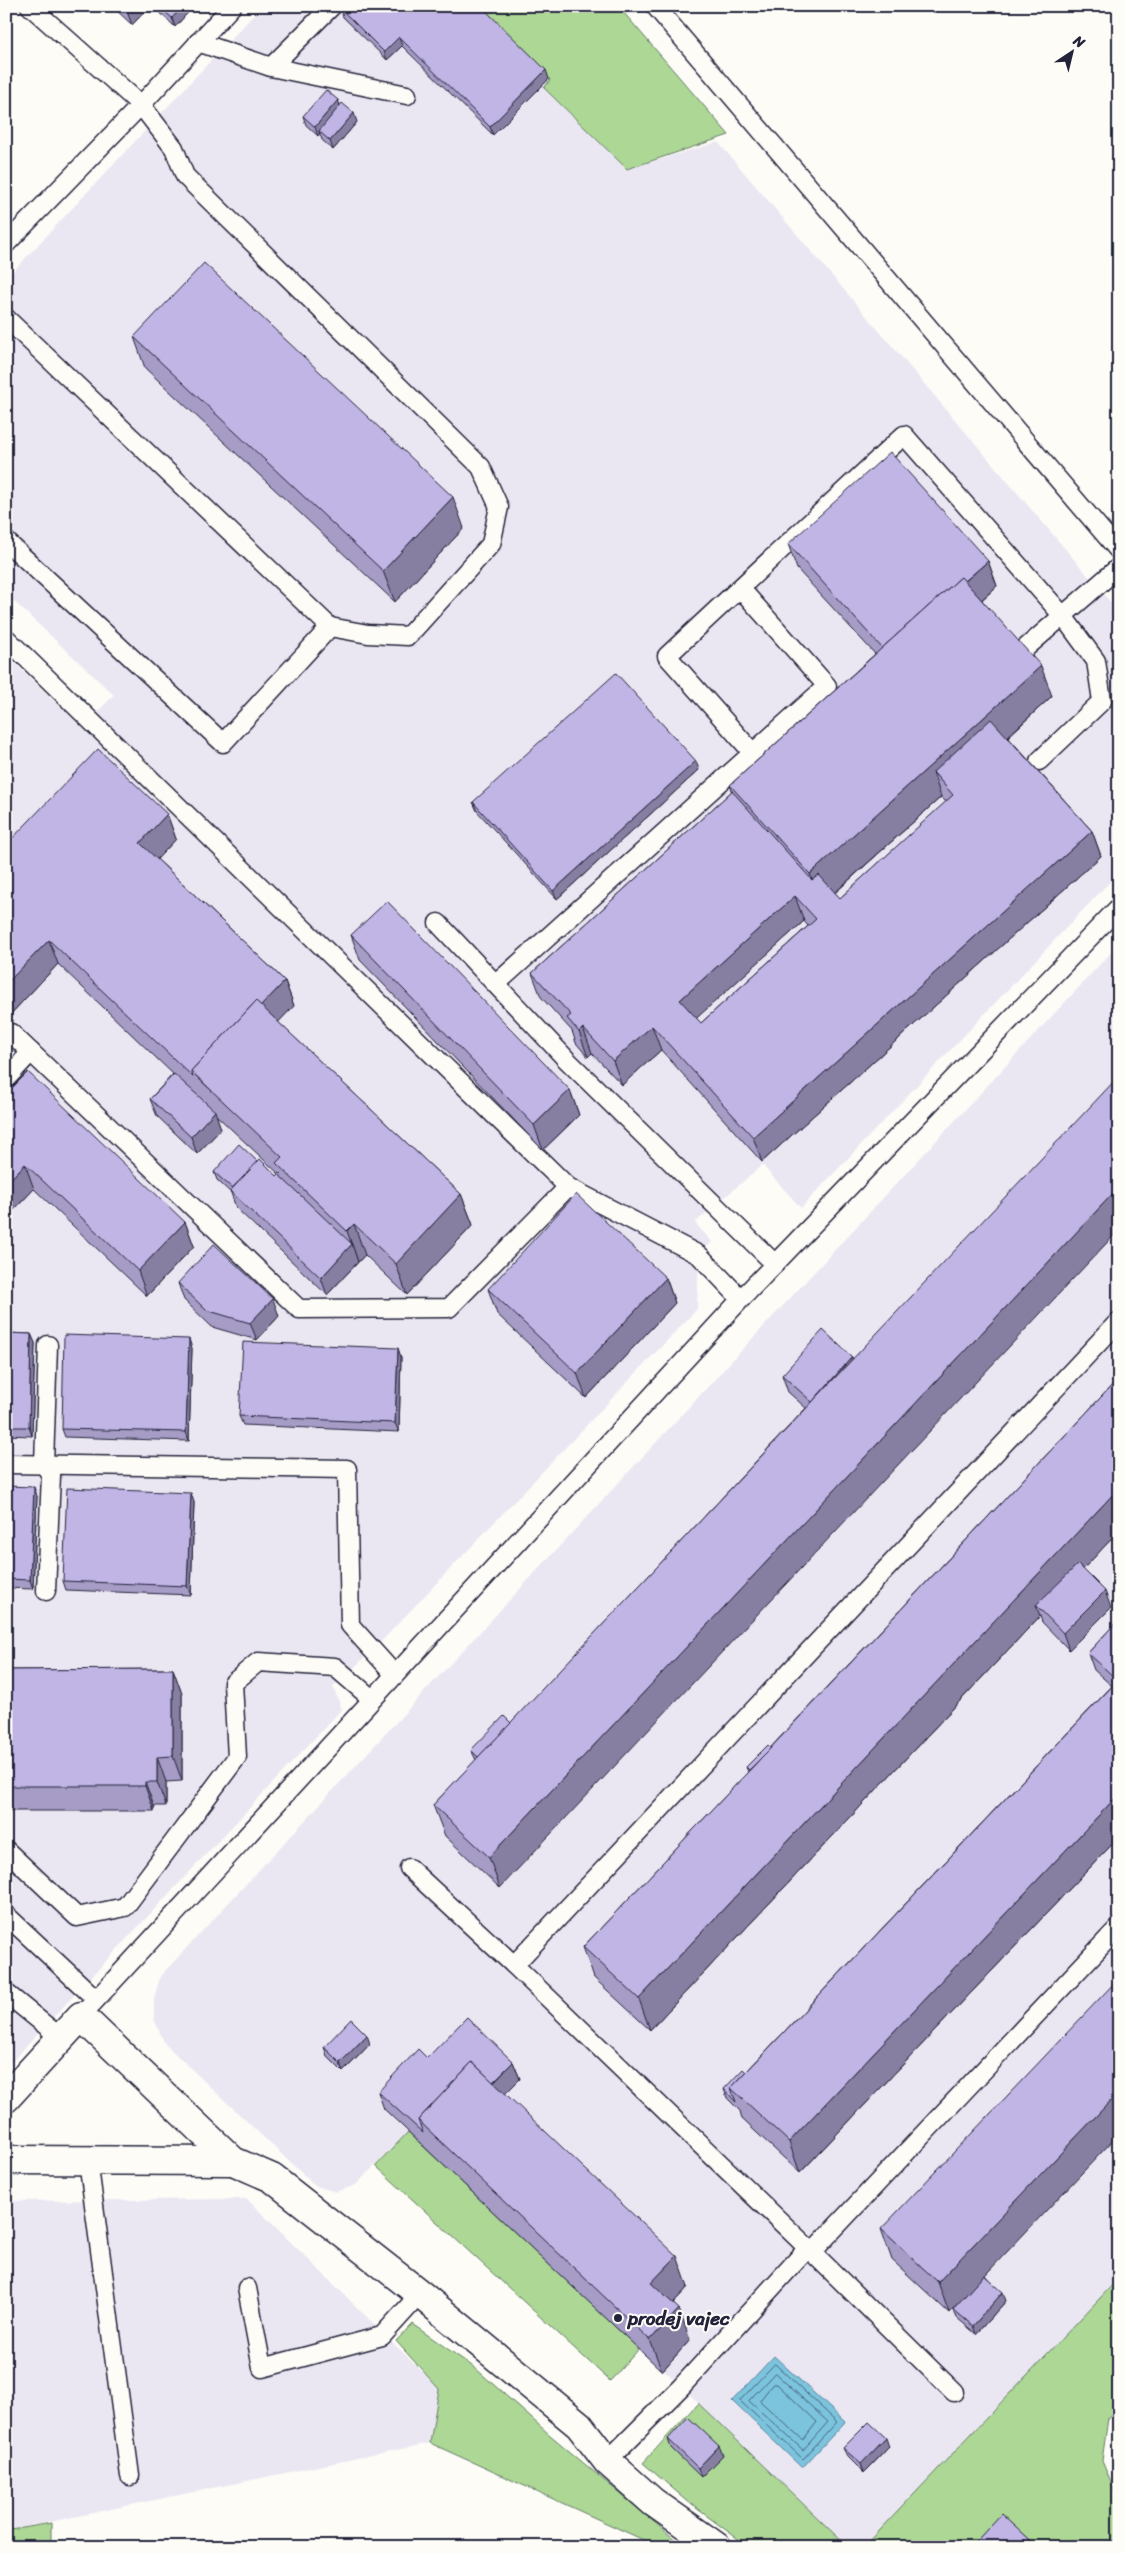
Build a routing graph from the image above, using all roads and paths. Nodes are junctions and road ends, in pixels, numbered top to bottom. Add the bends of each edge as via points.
1 (30, 6) edge
2 (232, 6) edge
3 (332, 6) edge
4 (655, 6) edge
5 (198, 42) junction
6 (271, 67) junction
7 (407, 95) dead end
8 (141, 105) junction
9 (6, 244) edge
10 (8, 323) edge
11 (6, 541) edge
12 (1119, 551) edge
13 (1119, 567) edge
14 (740, 588) junction
15 (1063, 616) junction
16 (330, 627) junction
17 (6, 638) edge
18 (1021, 652) edge
19 (753, 753) junction
20 (1039, 761) dead end
21 (1119, 907) edge
22 (438, 924) dead end
23 (496, 984) junction
24 (11, 1033) dead end
25 (31, 1052) junction
26 (6, 1079) edge
27 (568, 1187) junction
28 (775, 1264) junction
29 (741, 1299) junction
30 (1119, 1321) edge
31 (48, 1345) dead end
32 (6, 1464) edge
33 (44, 1464) junction
34 (46, 1591) dead end
35 (395, 1675) junction
36 (372, 1699) junction
37 (6, 1850) edge
38 (409, 1868) dead end
39 (6, 1915) edge
40 (1119, 1927) edge
41 (514, 1965) junction
42 (6, 1993) edge
43 (89, 2008) junction
44 (61, 2038) junction
45 (6, 2098) edge
46 (6, 2160) edge
47 (88, 2160) junction
48 (233, 2161) junction
49 (810, 2250) junction
50 (247, 2288) dead end
51 (420, 2294) junction
52 (954, 2392) dead end
53 (607, 2461) junction
54 (130, 2476) dead end
55 (717, 2547) edge

1 - 8 lane
2 - 5 lane
3 - 6 lane
4 - 12 lane
5 - 6 lane
5 - 8 lane
6 - 7 lane
8 - 9 lane
8 - 16 lane via 174,148 185,176 481,467 499,507 491,544 408,636 368,634
10 - 16 lane
11 - 16 lane via 223,743
13 - 15 lane
14 - 15 lane via 904,435
14 - 19 lane via 667,656
14 - 19 lane via 827,686
15 - 18 lane
15 - 20 lane via 1096,661 1102,701
17 - 27 lane
19 - 23 lane
21 - 28 lane
22 - 23 lane
23 - 28 lane via 567,1060
24 - 25 lane
25 - 26 lane
25 - 27 lane via 299,1309 449,1308
27 - 29 lane via 699,1255
28 - 29 lane
29 - 35 lane
30 - 41 lane
31 - 33 lane
32 - 33 lane
33 - 34 lane via 51,1475
33 - 35 lane via 346,1469 350,1625
35 - 36 lane
36 - 37 lane via 335,1666 258,1662 233,1683 237,1757 125,1907 77,1917
36 - 43 lane
38 - 41 lane
39 - 43 lane
40 - 49 lane
41 - 49 lane
42 - 44 lane
43 - 44 street
43 - 48 street
44 - 45 street
46 - 47 street
47 - 48 street
47 - 54 lane
48 - 51 street via 272,2178
49 - 52 lane
49 - 53 lane
50 - 51 lane via 262,2368 382,2336
51 - 53 street via 578,2425
53 - 55 street via 653,2502

